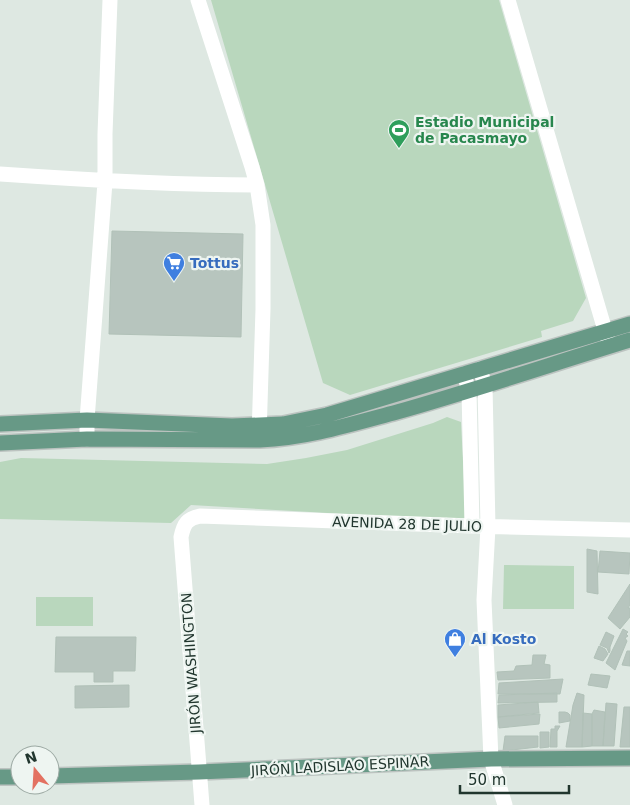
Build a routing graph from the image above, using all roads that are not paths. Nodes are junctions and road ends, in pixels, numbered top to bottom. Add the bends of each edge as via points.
1 (110, 0) edge
2 (198, 0) edge
3 (508, 0) edge
4 (0, 174) edge
5 (105, 182) junction
6 (257, 185) junction
7 (630, 324) edge
8 (607, 339) junction
9 (630, 340) edge
10 (480, 369) junction
11 (464, 374) junction
12 (485, 386) junction
13 (469, 391) junction
14 (87, 420) junction
15 (0, 424) edge
16 (259, 433) junction
17 (87, 439) junction
18 (0, 443) edge
19 (186, 522) joint
20 (472, 526) junction
21 (488, 527) junction
22 (630, 530) edge
23 (491, 758) junction
24 (630, 758) edge
25 (199, 772) junction
26 (60, 776) edge
27 (202, 805) edge
28 (506, 805) edge

1 - 5 street
2 - 6 street
3 - 8 street
4 - 5 street
5 - 6 street
5 - 14 street
6 - 16 street via 263,225
7 - 8 main road
8 - 9 main road
8 - 10 main road
8 - 12 main road
10 - 11 main road
10 - 12 street
11 - 13 street
11 - 16 main road
12 - 13 main road
12 - 21 street
13 - 16 main road via 330,430 282,439
13 - 20 street
14 - 15 main road
14 - 16 main road via 213,426
14 - 17 street
16 - 17 main road
17 - 18 main road
19 - 20 street, AVENIDA 28 DE JULIO via 200,516
19 - 25 street, JIRÓN WASHINGTON via 181,537
20 - 21 street, AVENIDA 28 DE JULIO
21 - 22 street, AVENIDA 28 DE JULIO
21 - 23 street via 484,600
23 - 24 main road, JIRÓN LADISLAO ESPINAR
23 - 25 main road, JIRÓN LADISLAO ESPINAR
23 - 28 street
25 - 26 main road, JIRÓN LADISLAO ESPINAR
25 - 27 street, JIRÓN WASHINGTON

